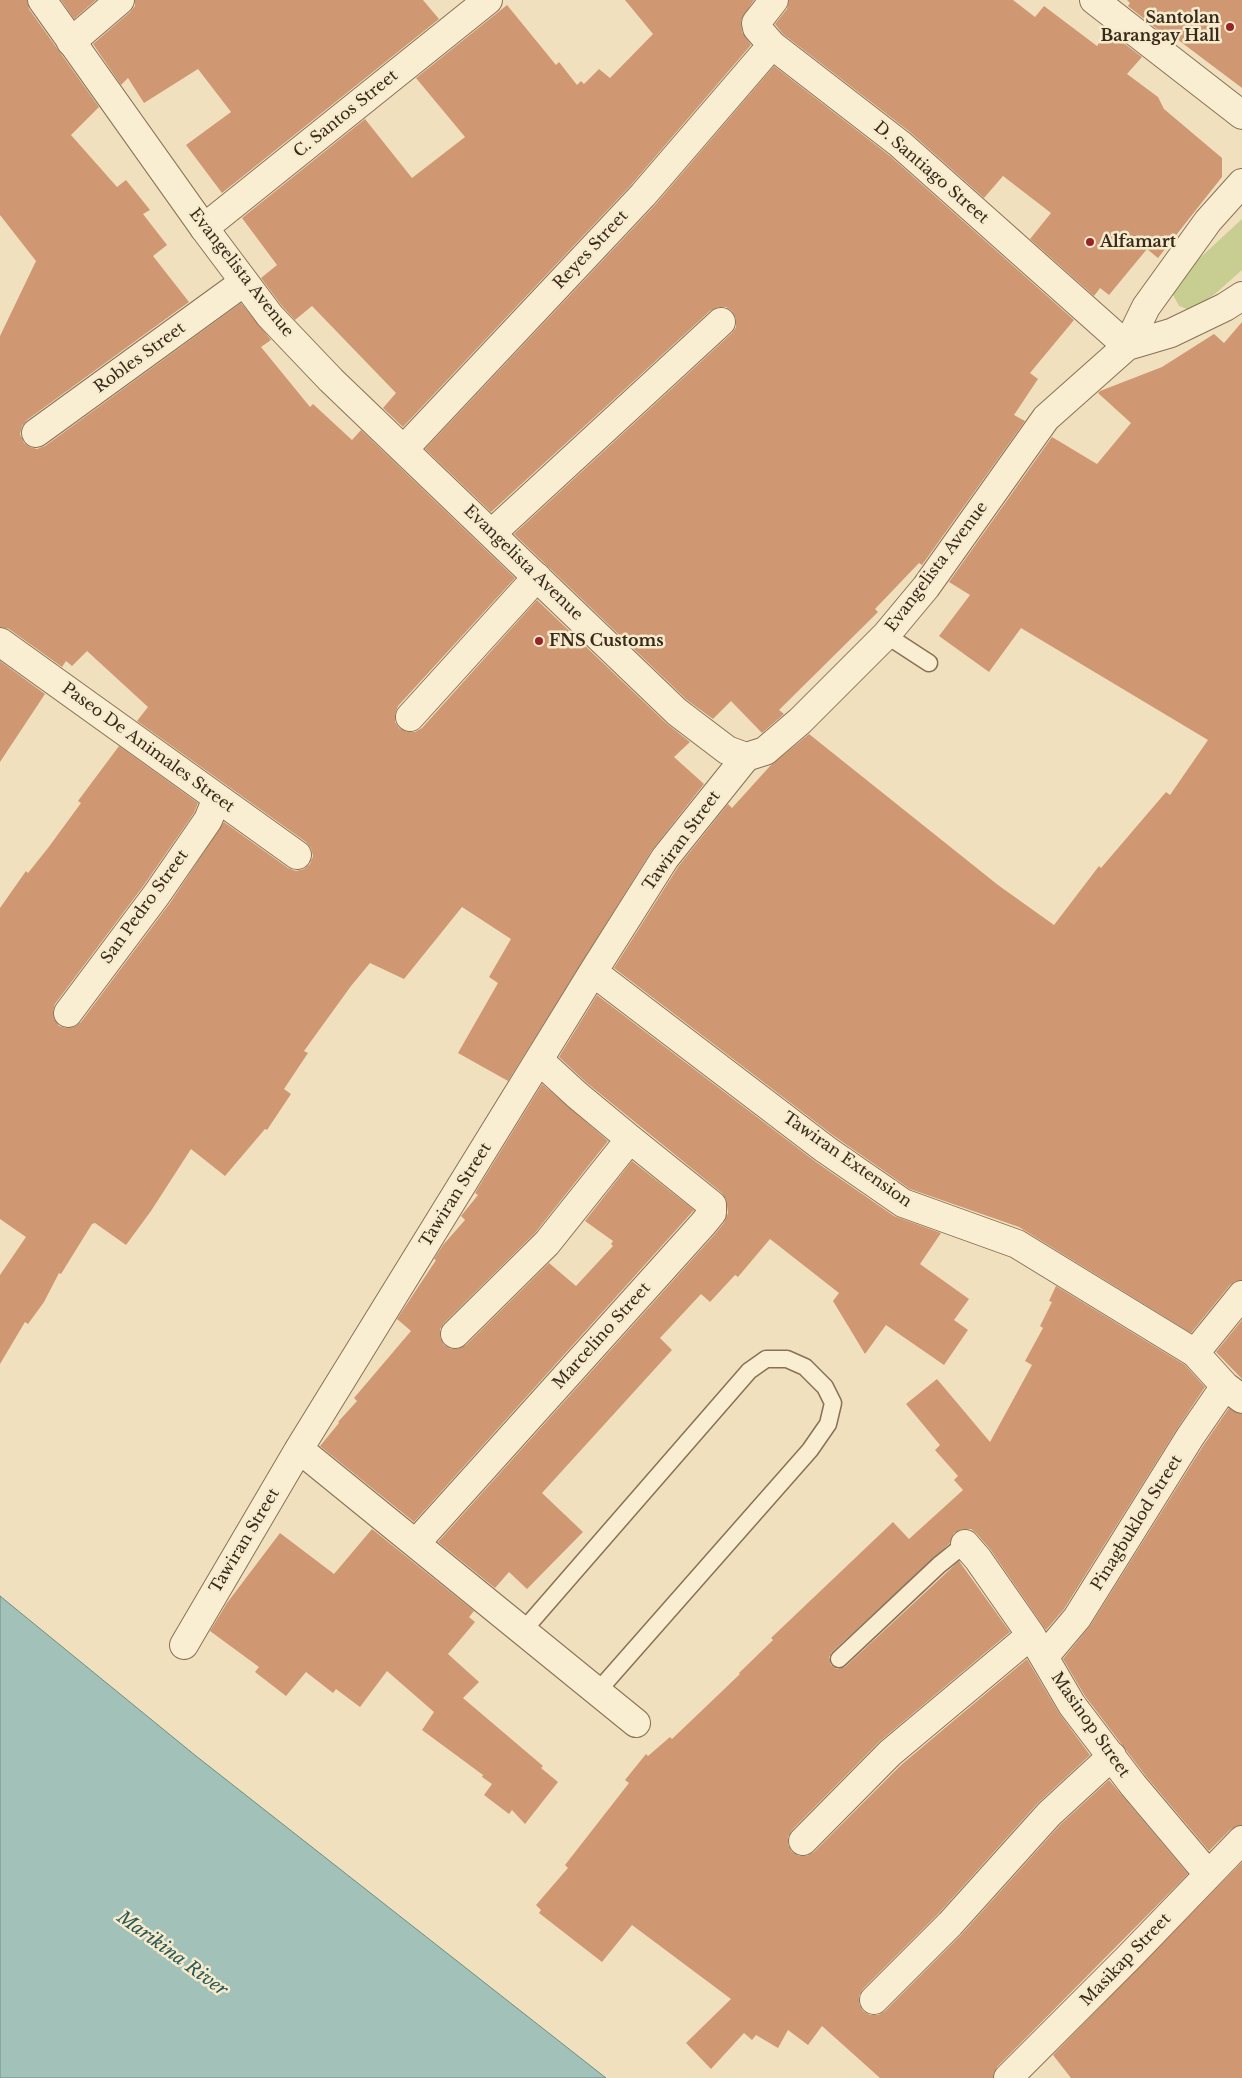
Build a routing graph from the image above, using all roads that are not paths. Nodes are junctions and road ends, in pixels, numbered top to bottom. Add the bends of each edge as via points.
1 (42, 0) edge
2 (120, 0) edge
3 (488, 0) edge
4 (774, 0) edge
5 (1094, 0) edge
6 (71, 42) junction
7 (772, 45) junction
8 (1242, 116) edge
9 (1242, 184) edge
10 (204, 228) junction
11 (244, 282) junction
12 (1242, 296) edge
13 (721, 322) dead end
14 (1127, 346) junction
15 (36, 433) dead end
16 (404, 449) junction
17 (492, 533) junction
18 (537, 577) junction
19 (886, 635) junction
20 (0, 642) edge
21 (929, 663) dead end
22 (410, 717) dead end
23 (746, 757) junction
24 (217, 798) junction
25 (296, 855) dead end
26 (593, 972) junction
27 (68, 1014) dead end
28 (540, 1060) junction
29 (630, 1139) junction
30 (1242, 1295) edge
31 (455, 1334) dead end
32 (1195, 1352) junction
33 (1234, 1393) edge
34 (299, 1449) junction
35 (416, 1542) junction
36 (965, 1544) joint
37 (522, 1632) junction
38 (184, 1645) dead end
39 (1037, 1646) junction
40 (839, 1659) dead end
41 (597, 1692) junction
42 (636, 1723) dead end
43 (1112, 1756) junction
44 (1242, 1840) edge
45 (803, 1841) dead end
46 (1208, 1874) junction
47 (874, 2000) dead end
48 (1008, 2078) edge

1 - 6 street, Evangelista Avenue
2 - 6 street
3 - 10 street, C. Santos Street
4 - 7 street, D. Santiago Street via 756,23
5 - 8 street
6 - 10 street, Evangelista Avenue
7 - 14 street, D. Santiago Street via 900,144
7 - 16 street, Reyes Street via 643,195
9 - 14 street, Evangelista Avenue via 1208,220 1146,307
10 - 11 street, Evangelista Avenue
11 - 15 street, Robles Street
11 - 16 street, Evangelista Avenue via 270,316 331,380
12 - 14 street, Evangelista Avenue via 1171,333
13 - 17 street
14 - 19 street, Evangelista Avenue via 1046,418 926,587
16 - 17 street, Evangelista Avenue
17 - 18 street, Evangelista Avenue
18 - 22 street
18 - 23 street, Evangelista Avenue via 677,712 727,750
19 - 21 lane
19 - 23 street, Evangelista Avenue via 800,722 765,751
20 - 24 street, Paseo De Animales Street
23 - 26 street, Tawiran Street via 665,858
24 - 25 street, Paseo De Animales Street
24 - 27 street, San Pedro Street via 208,820
26 - 28 street, Tawiran Street
26 - 32 street, Tawiran Extension via 825,1149 903,1204 1017,1244
28 - 29 street, Marcelino Street
28 - 34 street, Tawiran Street
29 - 31 street via 547,1243
29 - 35 street, Marcelino Street via 712,1205 712,1213
30 - 32 street
32 - 33 street, Tawiran Extension
33 - 39 street, Pinagbuklod Street via 1190,1438 1077,1618
34 - 35 street
34 - 38 street, Tawiran Street
35 - 37 street
36 - 39 street, Masinop Street
36 - 40 lane via 939,1564
37 - 41 street
37 - 41 lane via 749,1371 766,1359 787,1359 804,1367 825,1387 832,1403 828,1424 810,1450
39 - 43 street, Masinop Street via 1072,1705
39 - 45 street, Pinagbuklod Street via 890,1753
41 - 42 street
43 - 46 street, Masinop Street
43 - 47 street via 1049,1814 950,1924
44 - 46 street, Masikap Street
46 - 48 street, Masikap Street

